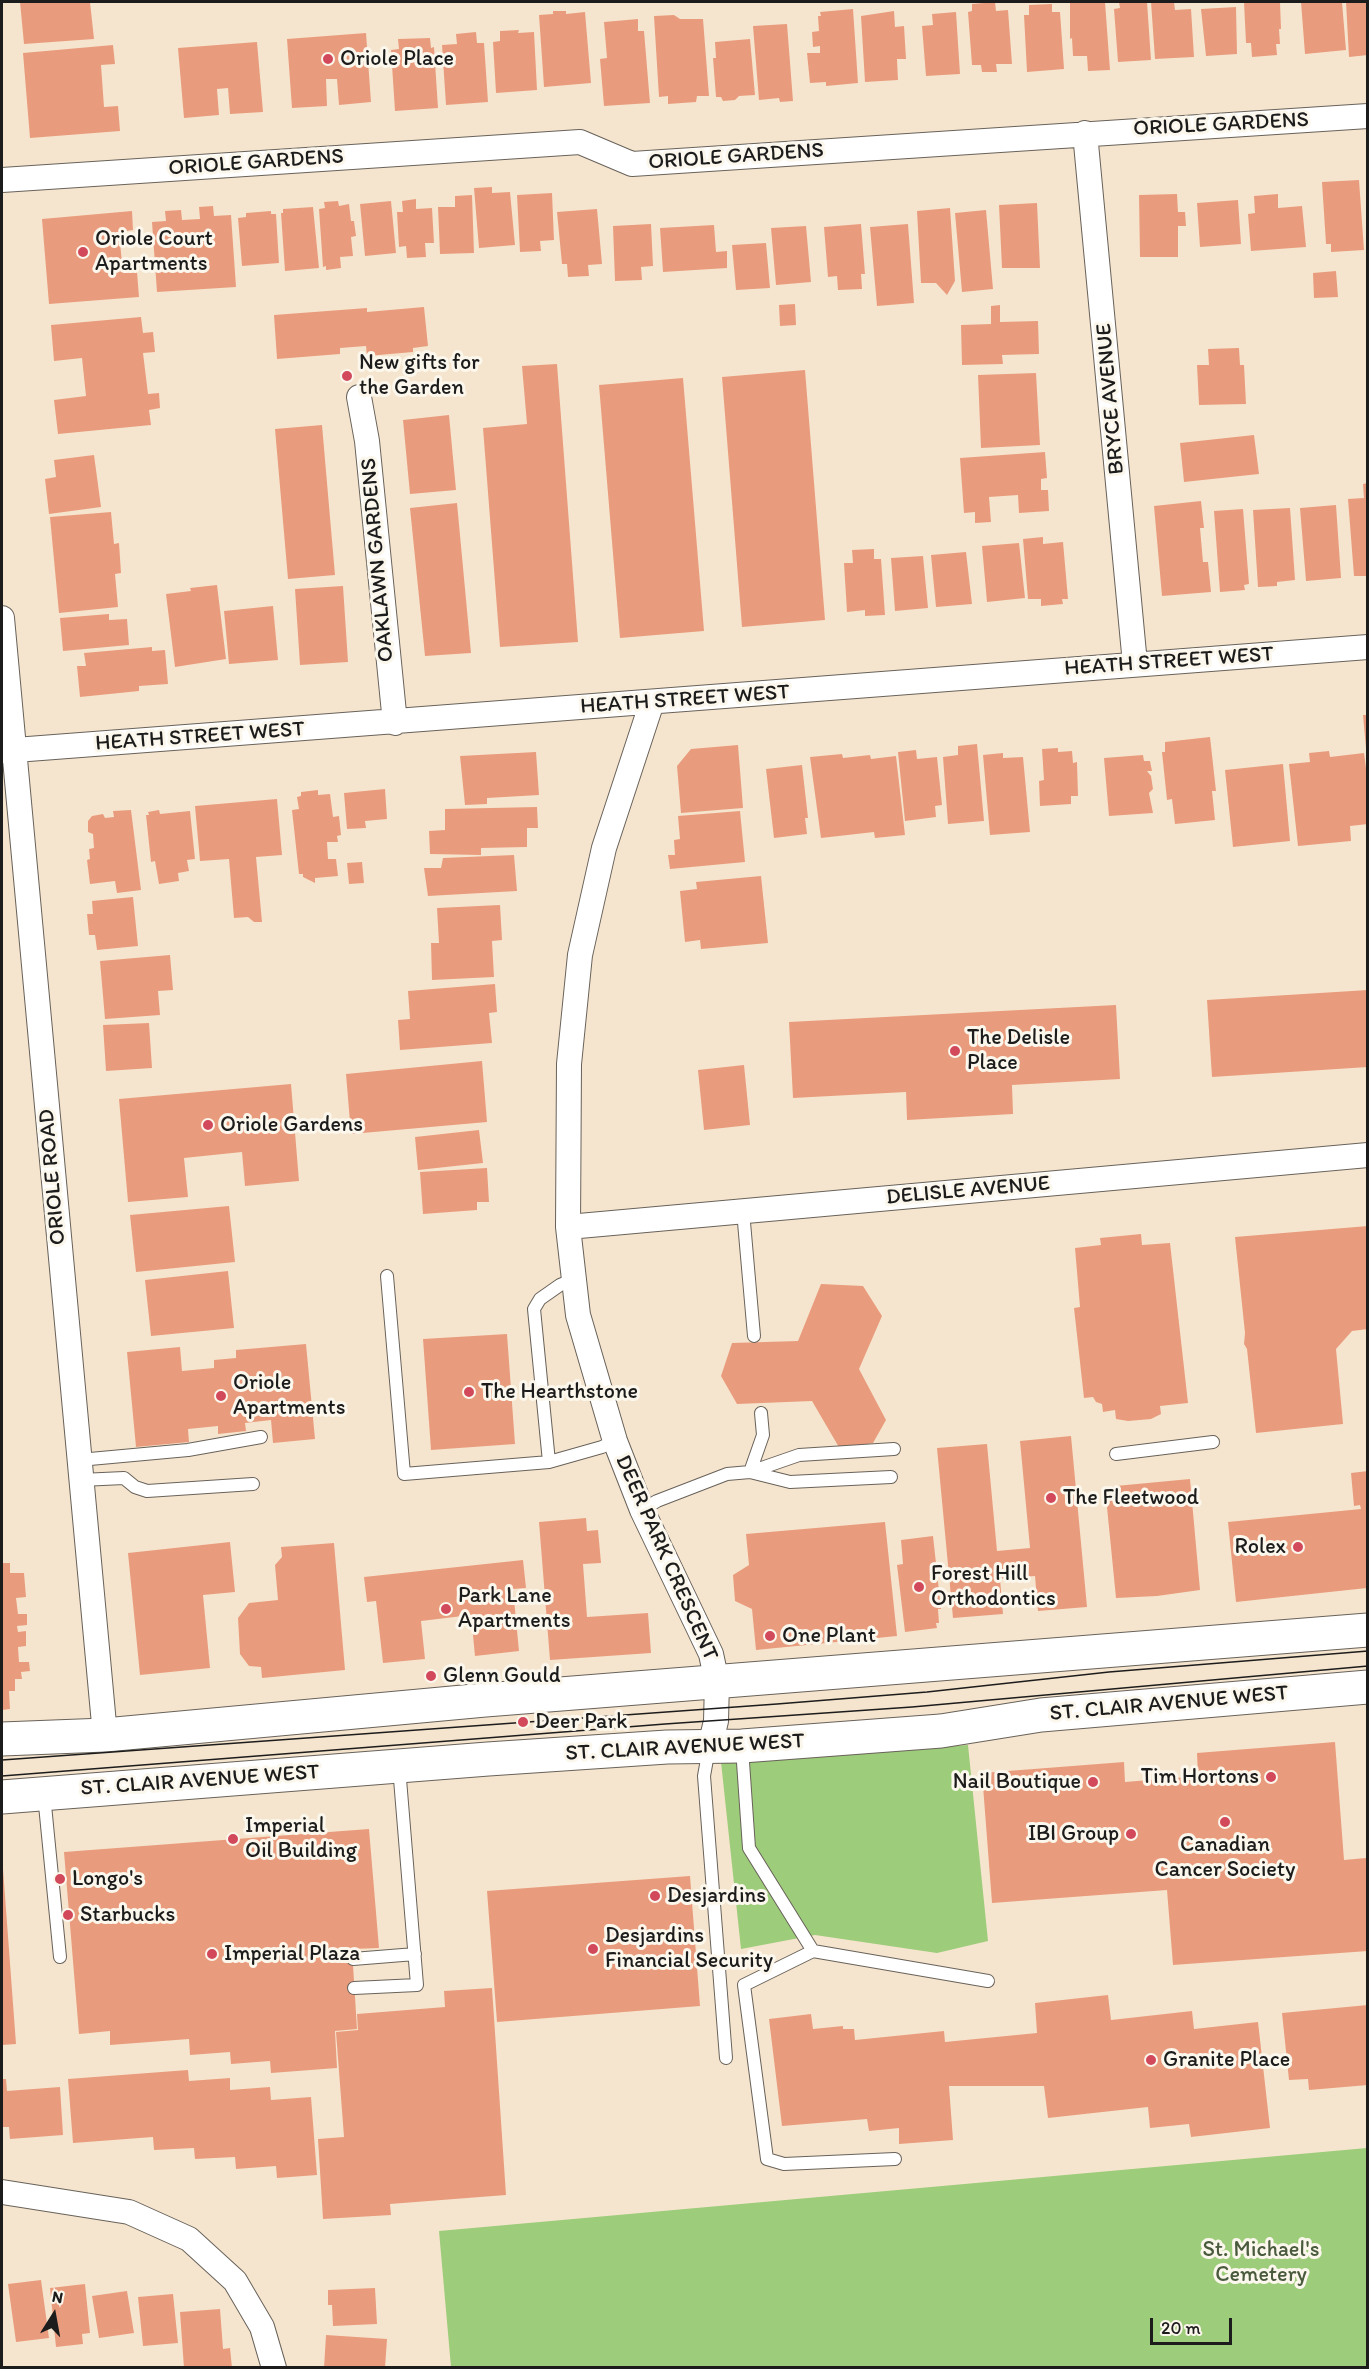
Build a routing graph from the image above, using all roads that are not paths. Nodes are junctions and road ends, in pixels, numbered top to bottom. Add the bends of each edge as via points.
1 (1368, 116) edge
2 (1085, 133) junction
3 (2, 180) edge
4 (359, 397) dead end
5 (2, 618) edge
6 (1368, 647) edge
7 (1135, 664) junction
8 (652, 702) junction
9 (395, 723) junction
10 (8, 751) edge
11 (1368, 1155) edge
12 (743, 1211) junction
13 (568, 1227) junction
14 (387, 1276) dead end
15 (574, 1279) junction
16 (754, 1336) dead end
17 (761, 1413) dead end
18 (261, 1437) dead end
19 (615, 1441) junction
20 (1213, 1442) dead end
21 (894, 1449) dead end
22 (1116, 1454) dead end
23 (549, 1462) junction
24 (80, 1470) junction
25 (750, 1472) junction
26 (891, 1477) dead end
27 (253, 1484) dead end
28 (642, 1510) junction
29 (1368, 1630) edge
30 (717, 1682) junction
31 (1368, 1687) edge
32 (105, 1735) junction
33 (2, 1739) edge
34 (710, 1746) junction
35 (742, 1746) junction
36 (399, 1766) junction
37 (44, 1794) junction
38 (2, 1797) edge
39 (813, 1951) junction
40 (415, 1954) junction
41 (60, 1957) dead end
42 (352, 1959) dead end
43 (988, 1981) dead end
44 (354, 1988) dead end
45 (726, 2058) dead end
46 (895, 2160) dead end
47 (2, 2192) edge
48 (274, 2367) edge

1 - 2 street, ORIOLE GARDENS
2 - 3 street, ORIOLE GARDENS via 632,164 580,142
2 - 7 street, BRYCE AVENUE
4 - 9 street, OAKLAWN GARDENS via 367,441
5 - 10 street, ORIOLE ROAD
6 - 7 street, HEATH STREET WEST
7 - 8 street, HEATH STREET WEST
8 - 9 street, HEATH STREET WEST
8 - 13 street, DEER PARK CRESCENT via 604,848 580,955 568,1064
9 - 10 street, HEATH STREET WEST
10 - 24 street, ORIOLE ROAD
11 - 12 street, DELISLE AVENUE
12 - 13 street, DELISLE AVENUE
12 - 16 lane
13 - 15 street, DEER PARK CRESCENT
14 - 23 lane via 404,1474
15 - 19 street, DEER PARK CRESCENT via 578,1315
15 - 23 lane via 540,1299 534,1309
17 - 25 lane via 763,1435
18 - 24 lane
19 - 23 lane
19 - 28 street, DEER PARK CRESCENT
20 - 22 lane
21 - 25 lane via 799,1455
24 - 27 lane via 124,1478 147,1491
24 - 32 street, ORIOLE ROAD
25 - 26 lane via 790,1482
25 - 28 lane via 727,1474
28 - 30 street, DEER PARK CRESCENT via 702,1632
29 - 30 main road
30 - 32 main road
30 - 34 street, DEER PARK CRESCENT via 716,1721
31 - 35 main road, ST. CLAIR AVENUE WEST via 1041,1715 941,1731
32 - 33 main road
34 - 35 main road, ST. CLAIR AVENUE WEST
34 - 36 main road, ST. CLAIR AVENUE WEST
34 - 45 lane via 704,1776
35 - 39 lane via 749,1848
36 - 37 main road, ST. CLAIR AVENUE WEST
36 - 40 lane
37 - 38 main road, ST. CLAIR AVENUE WEST
37 - 41 lane
39 - 43 lane
39 - 46 lane via 744,1985 767,2159 784,2164
40 - 42 lane
40 - 44 lane via 417,1985
47 - 48 street via 129,2212 189,2239 235,2281 262,2327

